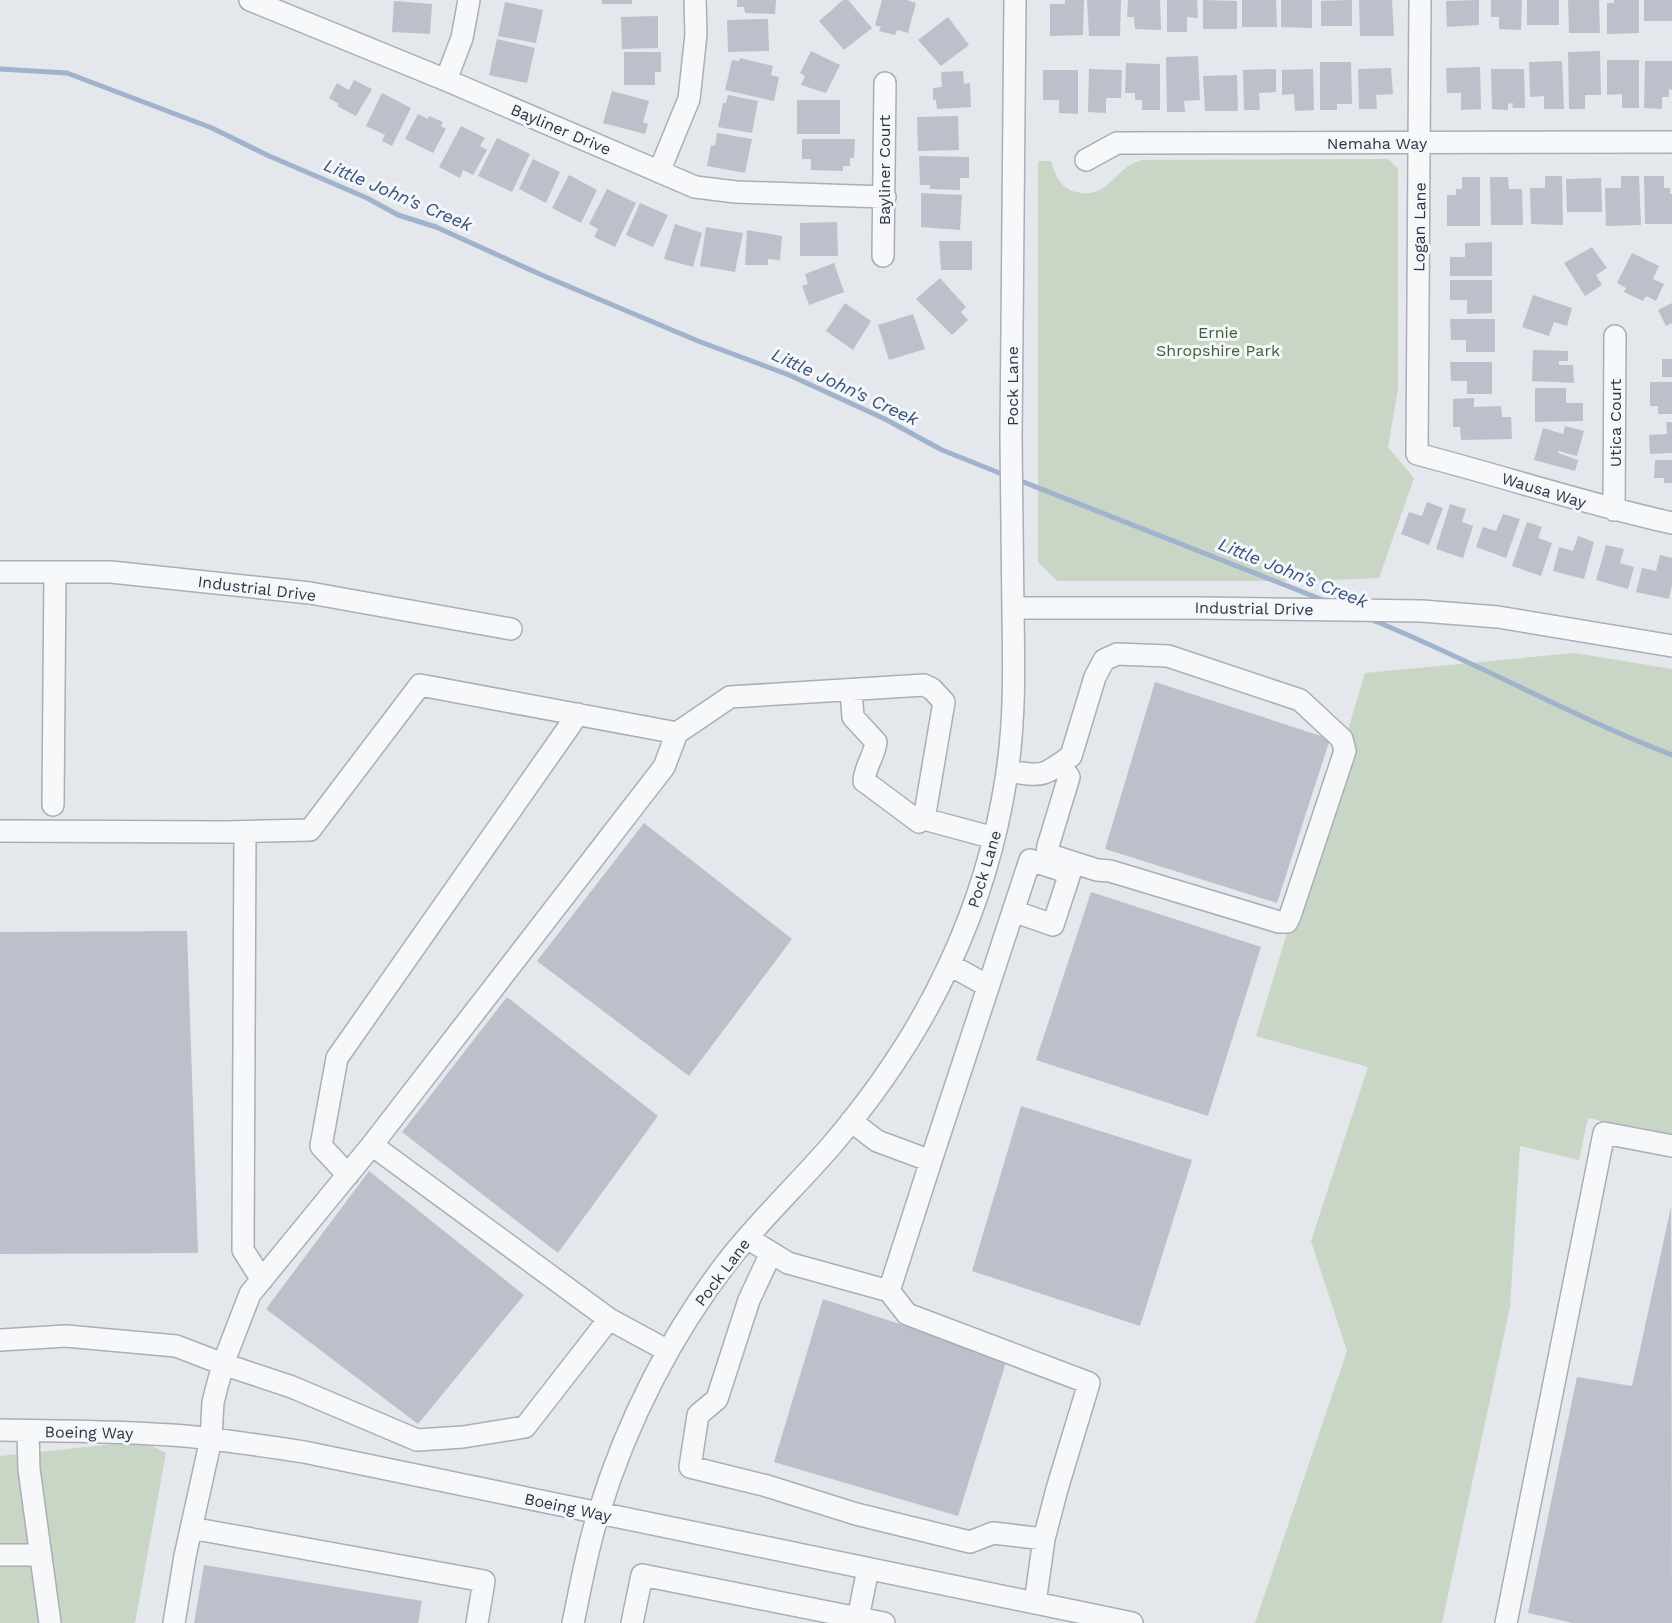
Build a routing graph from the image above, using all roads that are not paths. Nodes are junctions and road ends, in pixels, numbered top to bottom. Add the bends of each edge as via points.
1 (250, 0) edge
2 (469, 0) edge
3 (696, 0) edge
4 (1015, 0) edge
5 (1420, 0) edge
6 (446, 80) junction
7 (885, 83) dead end
8 (1672, 142) edge
9 (1420, 143) junction
10 (1086, 160) dead end
11 (659, 172) junction
12 (885, 197) junction
13 (884, 256) dead end
14 (1615, 336) dead end
15 (1417, 453) joint
16 (1614, 510) junction
17 (1672, 523) edge
18 (0, 572) edge
19 (55, 572) junction
20 (1013, 608) junction
21 (511, 629) dead end
22 (1672, 646) edge
23 (851, 690) junction
24 (578, 714) junction
25 (677, 733) junction
26 (1060, 764) junction
27 (1007, 771) junction
28 (53, 804) dead end
29 (924, 819) junction
30 (0, 831) edge
31 (245, 832) junction
32 (994, 838) junction
33 (1013, 911) dead end
34 (950, 965) junction
35 (988, 986) junction
36 (851, 1121) junction
37 (372, 1145) junction
38 (1672, 1146) edge
39 (931, 1161) junction
40 (348, 1175) junction
41 (747, 1238) junction
42 (771, 1253) junction
43 (262, 1280) junction
44 (888, 1291) junction
45 (609, 1319) junction
46 (0, 1340) edge
47 (668, 1351) junction
48 (224, 1364) junction
49 (0, 1430) edge
50 (28, 1431) junction
51 (211, 1439) junction
52 (598, 1513) junction
53 (191, 1528) junction
54 (1044, 1539) junction
55 (0, 1555) edge
56 (41, 1555) junction
57 (868, 1569) junction
58 (1035, 1603) junction
59 (1087, 1618) edge
60 (857, 1620) edge
61 (50, 1623) edge
62 (174, 1623) edge
63 (477, 1623) edge
64 (573, 1623) edge
65 (632, 1623) edge
66 (884, 1623) edge
67 (1132, 1623) edge
68 (1506, 1623) edge

1 - 6 street, Bayliner Drive
2 - 6 street via 462,38
3 - 11 street via 689,99
4 - 20 street, Pock Lane
5 - 9 street, Logan Lane
6 - 11 street, Bayliner Drive
7 - 12 street, Bayliner Court
8 - 9 street, Nemaha Way
9 - 10 street, Nemaha Way via 1118,143
9 - 15 street, Logan Lane
11 - 12 street, Bayliner Drive via 714,191
12 - 13 street, Bayliner Court
14 - 16 street, Utica Court
15 - 16 street, Wausa Way
16 - 17 street, Wausa Way
18 - 19 street, Industrial Drive
19 - 21 street, Industrial Drive via 111,572 310,593
19 - 28 street
20 - 22 street, Industrial Drive via 1422,611 1498,617
20 - 27 street, Pock Lane via 1014,690
23 - 25 street via 730,697
23 - 29 street via 853,717 876,742 864,781 915,821
23 - 29 street via 924,686 944,702
24 - 25 street
24 - 31 street via 420,685 310,830
24 - 40 street via 338,1058 321,1146
25 - 37 street via 664,767
26 - 26 street via 1071,756 1095,677 1104,660 1117,654 1168,656 1300,700 1345,745 1290,916 1280,922 1047,853 1068,777
26 - 27 street via 1038,775
27 - 32 street, Pock Lane
29 - 32 street
30 - 31 street
31 - 43 street via 243,1250
32 - 34 street, Pock Lane
33 - 35 street
34 - 35 street
34 - 36 street, Pock Lane via 893,1064
35 - 39 street
36 - 39 street via 877,1141
36 - 41 street, Pock Lane
37 - 40 street
37 - 45 street
38 - 68 street via 1605,1133
39 - 44 street
40 - 43 street
41 - 42 street
41 - 47 street, Pock Lane via 697,1304
42 - 44 street via 788,1263
42 - 54 street via 749,1300 717,1399 698,1415 690,1467 970,1542 993,1533
43 - 48 street via 250,1294
44 - 54 street via 907,1314 1089,1383
45 - 47 street
45 - 48 street via 525,1427 463,1437 417,1440 292,1387
46 - 48 street via 66,1336 176,1346
47 - 52 street, Pock Lane via 625,1439
48 - 51 street via 213,1402
49 - 50 street, Boeing Way
50 - 51 street, Boeing Way
50 - 56 street
51 - 52 street, Boeing Way via 304,1452
51 - 53 street
52 - 57 street, Boeing Way
52 - 64 street, Pock Lane
53 - 62 street
53 - 63 street via 484,1581
54 - 58 street
55 - 56 street
56 - 61 street
57 - 58 street, Boeing Way
57 - 60 street
58 - 59 street, Boeing Way
59 - 67 street, Boeing Way
60 - 65 street via 642,1575
60 - 66 street

